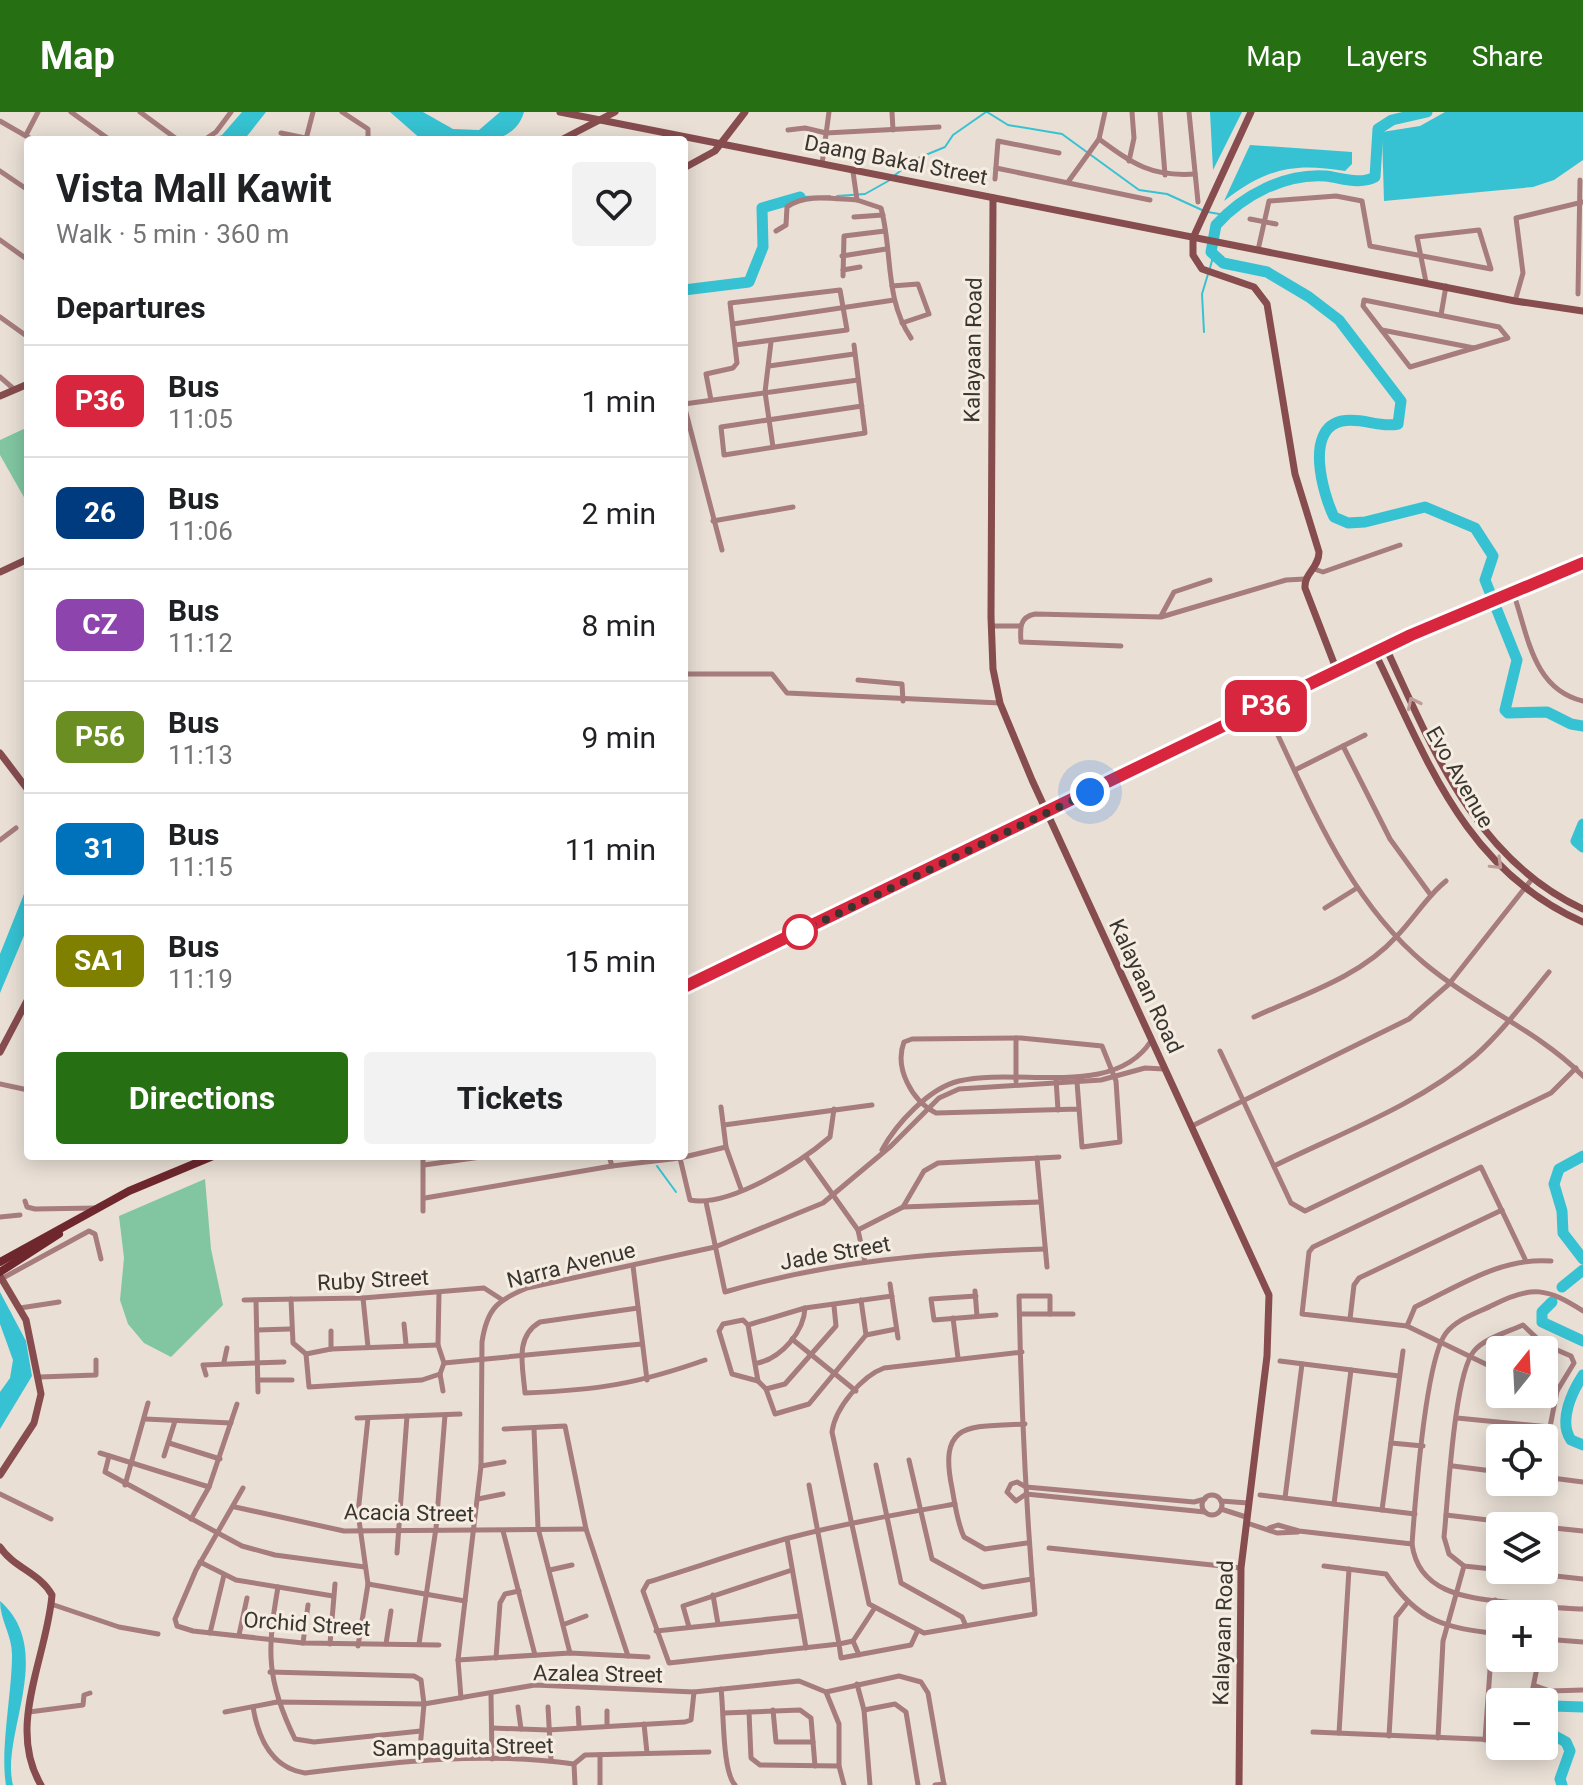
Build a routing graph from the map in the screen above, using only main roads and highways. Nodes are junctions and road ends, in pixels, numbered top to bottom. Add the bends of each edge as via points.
1 (1583, 563) edge
2 (688, 985) edge
3 (202, 1160) edge
4 (1, 1272) edge

1 - 2 main road via 1375,653
3 - 4 main road via 98,1209

